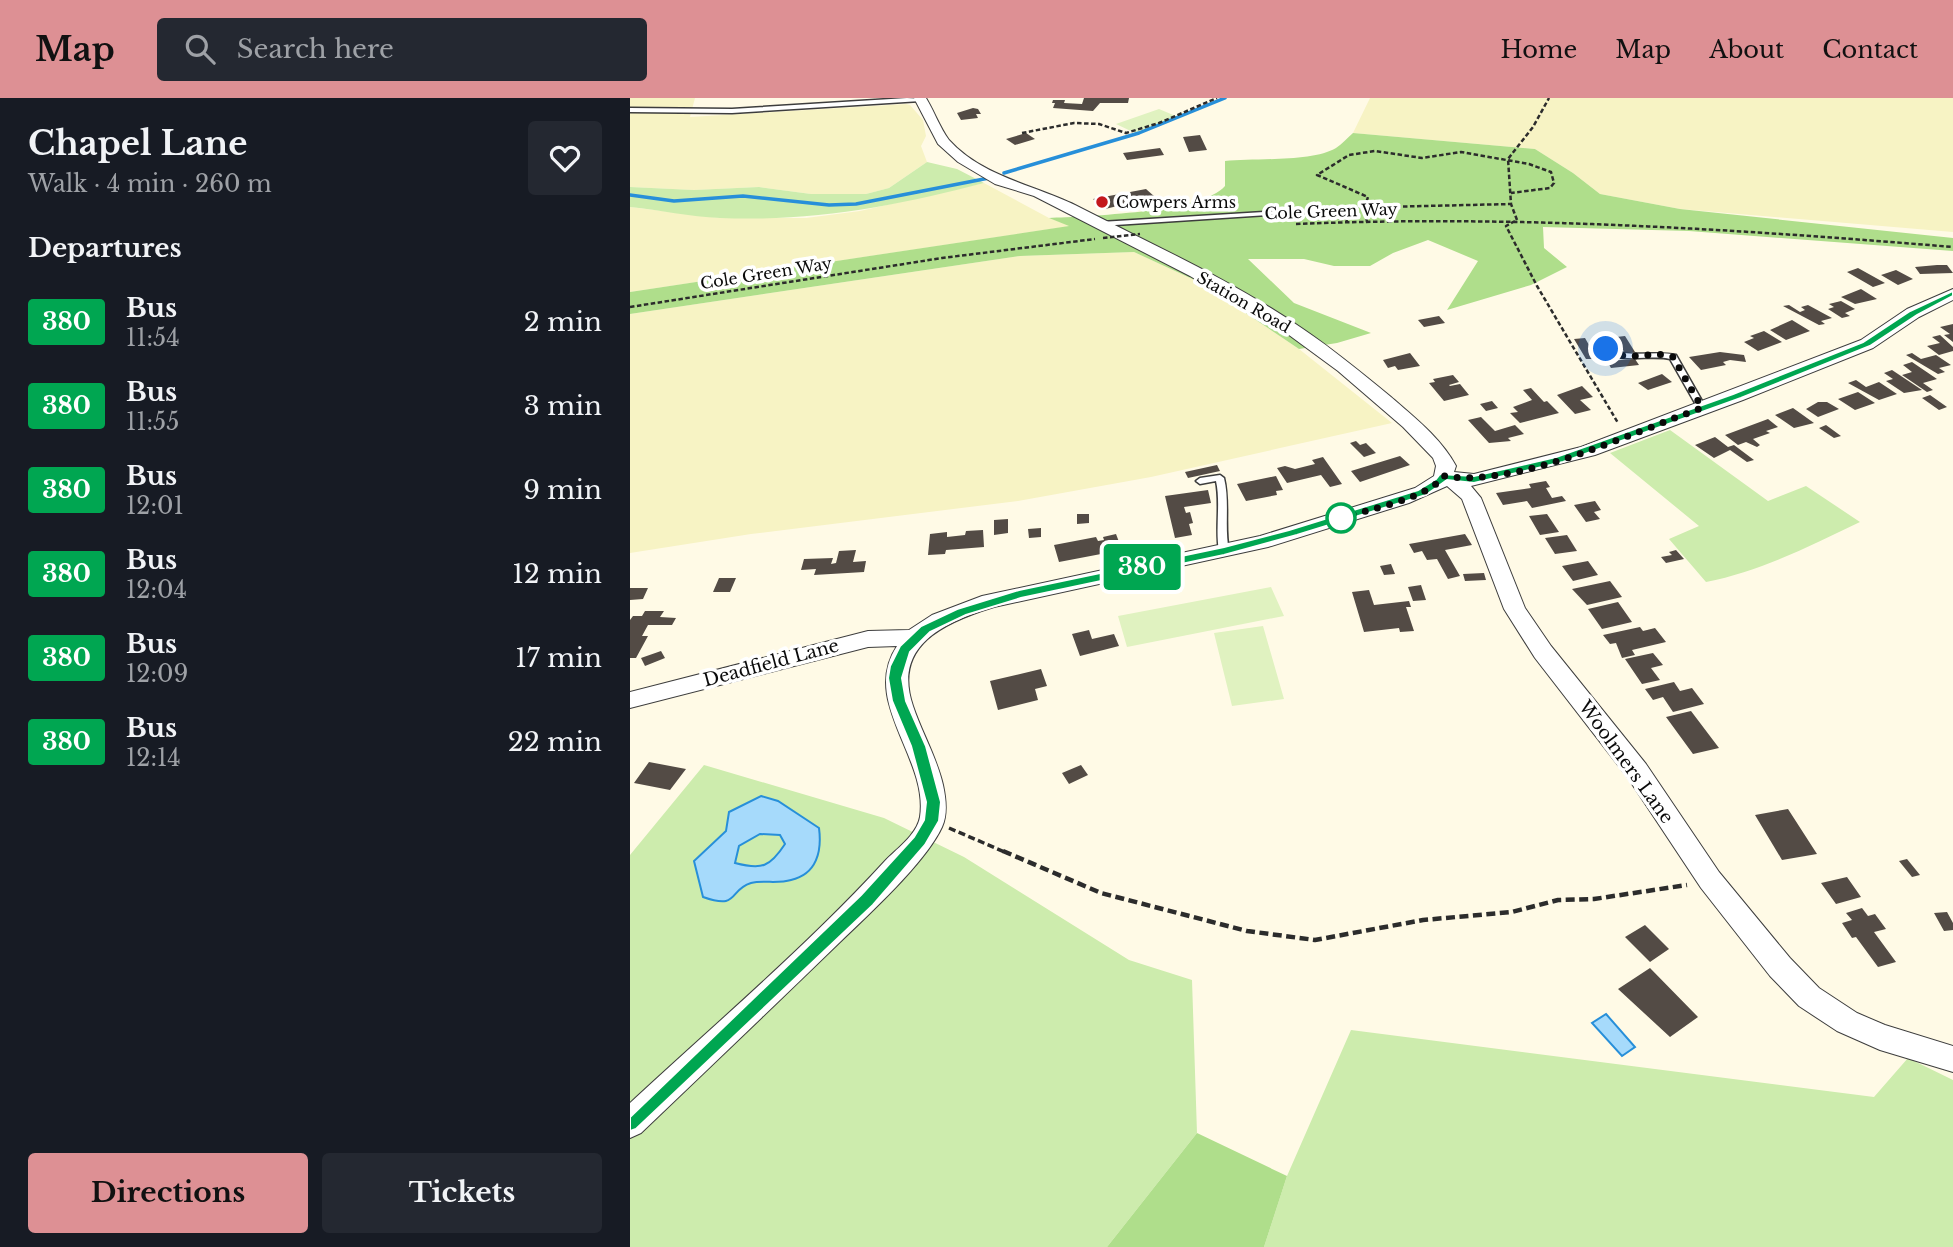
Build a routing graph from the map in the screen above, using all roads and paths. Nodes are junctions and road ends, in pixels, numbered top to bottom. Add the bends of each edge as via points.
1 (920, 98) edge
2 (1217, 98) edge
3 (1549, 98) edge
4 (884, 99) edge
5 (630, 110) edge
6 (1022, 133) dead end
7 (1508, 159) junction
8 (1511, 193) junction
9 (1511, 204) junction
10 (1365, 206) junction
11 (1340, 208) dead end
12 (1295, 212) joint
13 (1517, 220) junction
14 (1355, 222) junction
15 (1367, 222) junction
16 (1293, 224) dead end
17 (1100, 231) junction
18 (1140, 234) dead end
19 (1953, 247) edge
20 (1953, 295) edge
21 (630, 307) edge
22 (1601, 338) dead end
23 (1702, 408) junction
24 (1626, 436) junction
25 (1444, 476) junction
26 (1200, 481) dead end
27 (1224, 551) junction
28 (914, 638) junction
29 (630, 700) edge
30 (932, 821) junction
31 (1710, 880) junction
32 (1953, 1059) edge
33 (630, 1123) edge

1 - 4 lane
1 - 17 street, Station Road via 943,141 963,159 1000,181 1039,193
2 - 6 path via 1126,133 1103,123 1069,122
3 - 7 path
4 - 5 lane via 785,110
7 - 8 path
7 - 8 path via 1551,172 1554,183 1550,188
7 - 10 path via 1461,152 1422,158 1375,151 1349,155 1317,175 1368,197
8 - 9 path
9 - 10 path
9 - 13 path
10 - 11 path
10 - 15 path
12 - 14 path
12 - 17 lane
13 - 15 path, Cole Green Way
13 - 19 path, Cole Green Way via 1712,227
13 - 24 path via 1507,226 1536,286
14 - 15 path, Cole Green Way
14 - 16 path, Cole Green Way
17 - 18 path, Cole Green Way, bridge
17 - 21 path, Cole Green Way
17 - 25 street, Station Road via 1220,286 1314,345 1410,423 1441,456
20 - 23 street via 1913,313 1867,344
22 - 23 lane via 1606,349 1621,356 1673,357
23 - 24 street
24 - 25 street via 1559,460 1496,475 1467,480
25 - 27 street via 1414,495
25 - 31 street, Woolmers Lane via 1471,498 1515,609 1543,652 1637,771
26 - 27 lane via 1220,478
27 - 28 street via 982,604 939,621
28 - 29 street, Deadfield Lane via 867,639
28 - 30 street via 900,657 895,678 899,701 930,781
30 - 31 path via 1101,893 1247,931 1315,940 1423,920 1512,912 1558,900 1594,899
30 - 33 street via 867,900
31 - 32 street, Woolmers Lane via 1809,997 1880,1037

